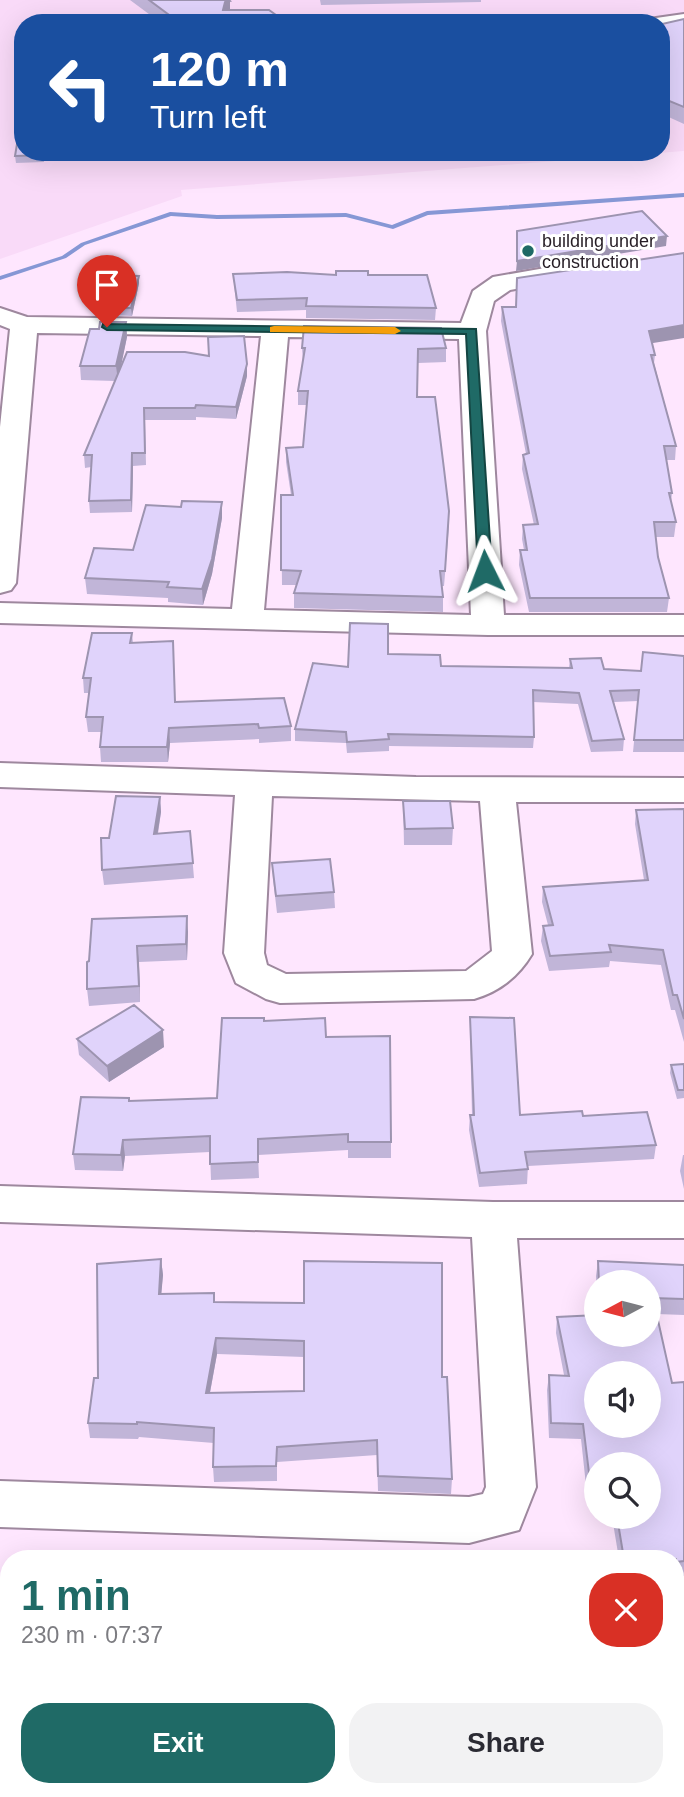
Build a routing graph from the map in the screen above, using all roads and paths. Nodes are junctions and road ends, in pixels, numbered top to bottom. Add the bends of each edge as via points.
1 (592, 268) edge
2 (12, 320) edge
3 (275, 330) junction
4 (472, 331) junction
5 (0, 583) edge
6 (0, 613) edge
7 (247, 620) junction
8 (488, 625) junction
9 (684, 625) edge
10 (0, 775) edge
11 (254, 784) junction
12 (684, 790) edge
13 (497, 791) junction
14 (0, 1205) edge
15 (493, 1220) junction
16 (684, 1220) edge
17 (0, 1504) edge

1 - 4 street via 502,283 482,297
2 - 3 street
2 - 5 street
3 - 4 street
3 - 7 street
4 - 8 street
6 - 7 street
7 - 8 street
8 - 9 street
10 - 11 street
11 - 13 street
11 - 13 street via 244,953 250,973 280,989 474,985 496,971 512,954
12 - 13 street
14 - 15 street
15 - 16 street
15 - 17 street via 511,1487 501,1514 470,1520

